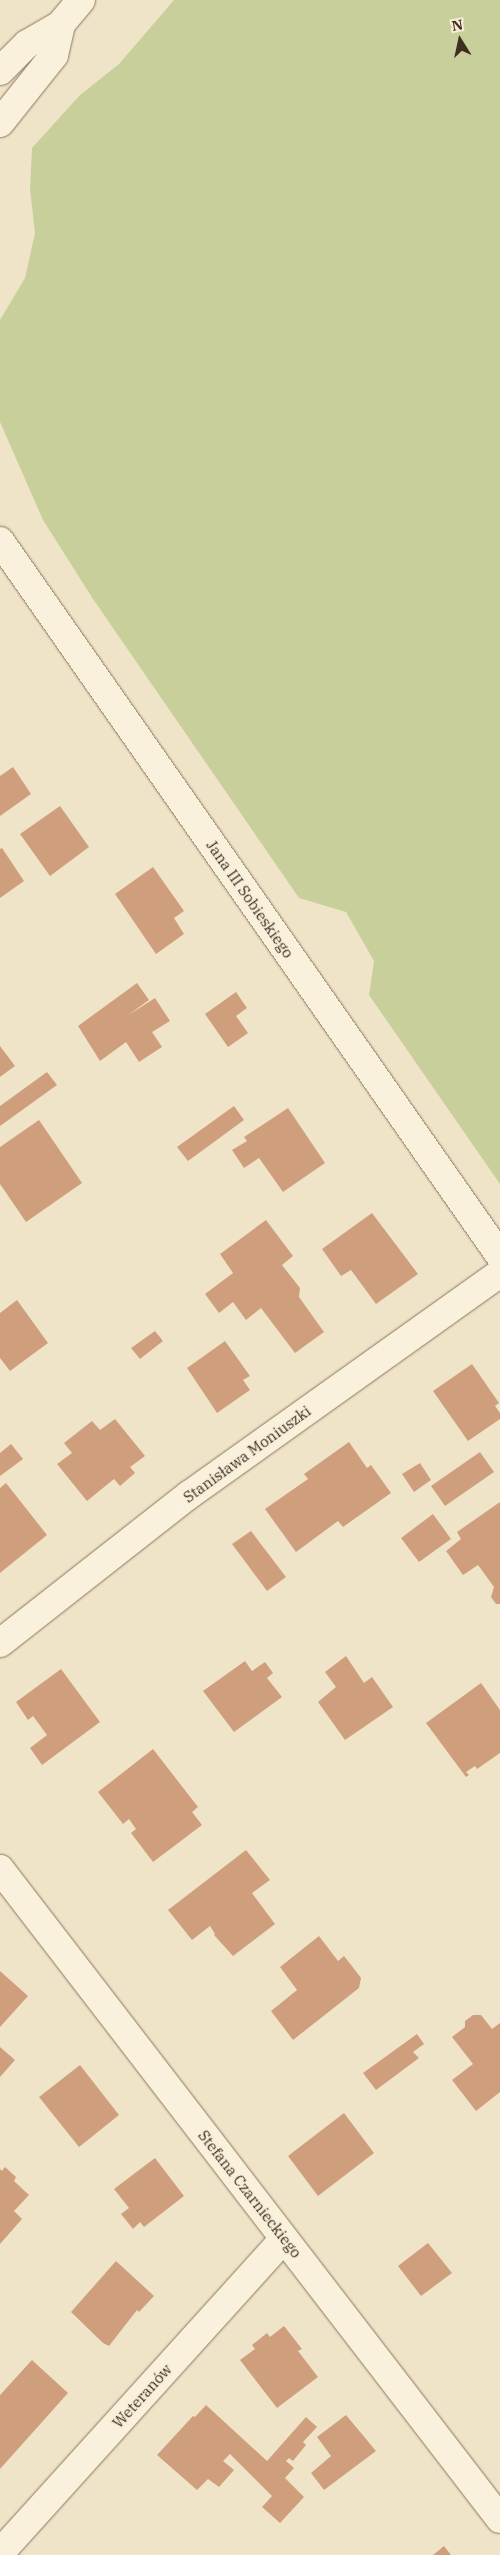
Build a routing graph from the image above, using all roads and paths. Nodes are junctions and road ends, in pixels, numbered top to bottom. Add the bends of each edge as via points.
1 (81, 0) edge
2 (61, 24) junction
3 (0, 71) edge
4 (0, 123) edge
5 (0, 541) edge
6 (500, 1256) edge
7 (500, 1273) edge
8 (0, 1643) edge
9 (0, 1869) edge
10 (284, 2239) junction
11 (500, 2519) edge
12 (0, 2553) edge

1 - 2 street
2 - 3 street via 26,44
2 - 4 street via 54,55
5 - 6 street, Jana III Sobieskiego
7 - 8 street, Stanisława Moniuszki via 189,1495
9 - 10 street, Stefana Czarnieckiego
10 - 11 street, Stefana Czarnieckiego
10 - 12 street, Weteranów

